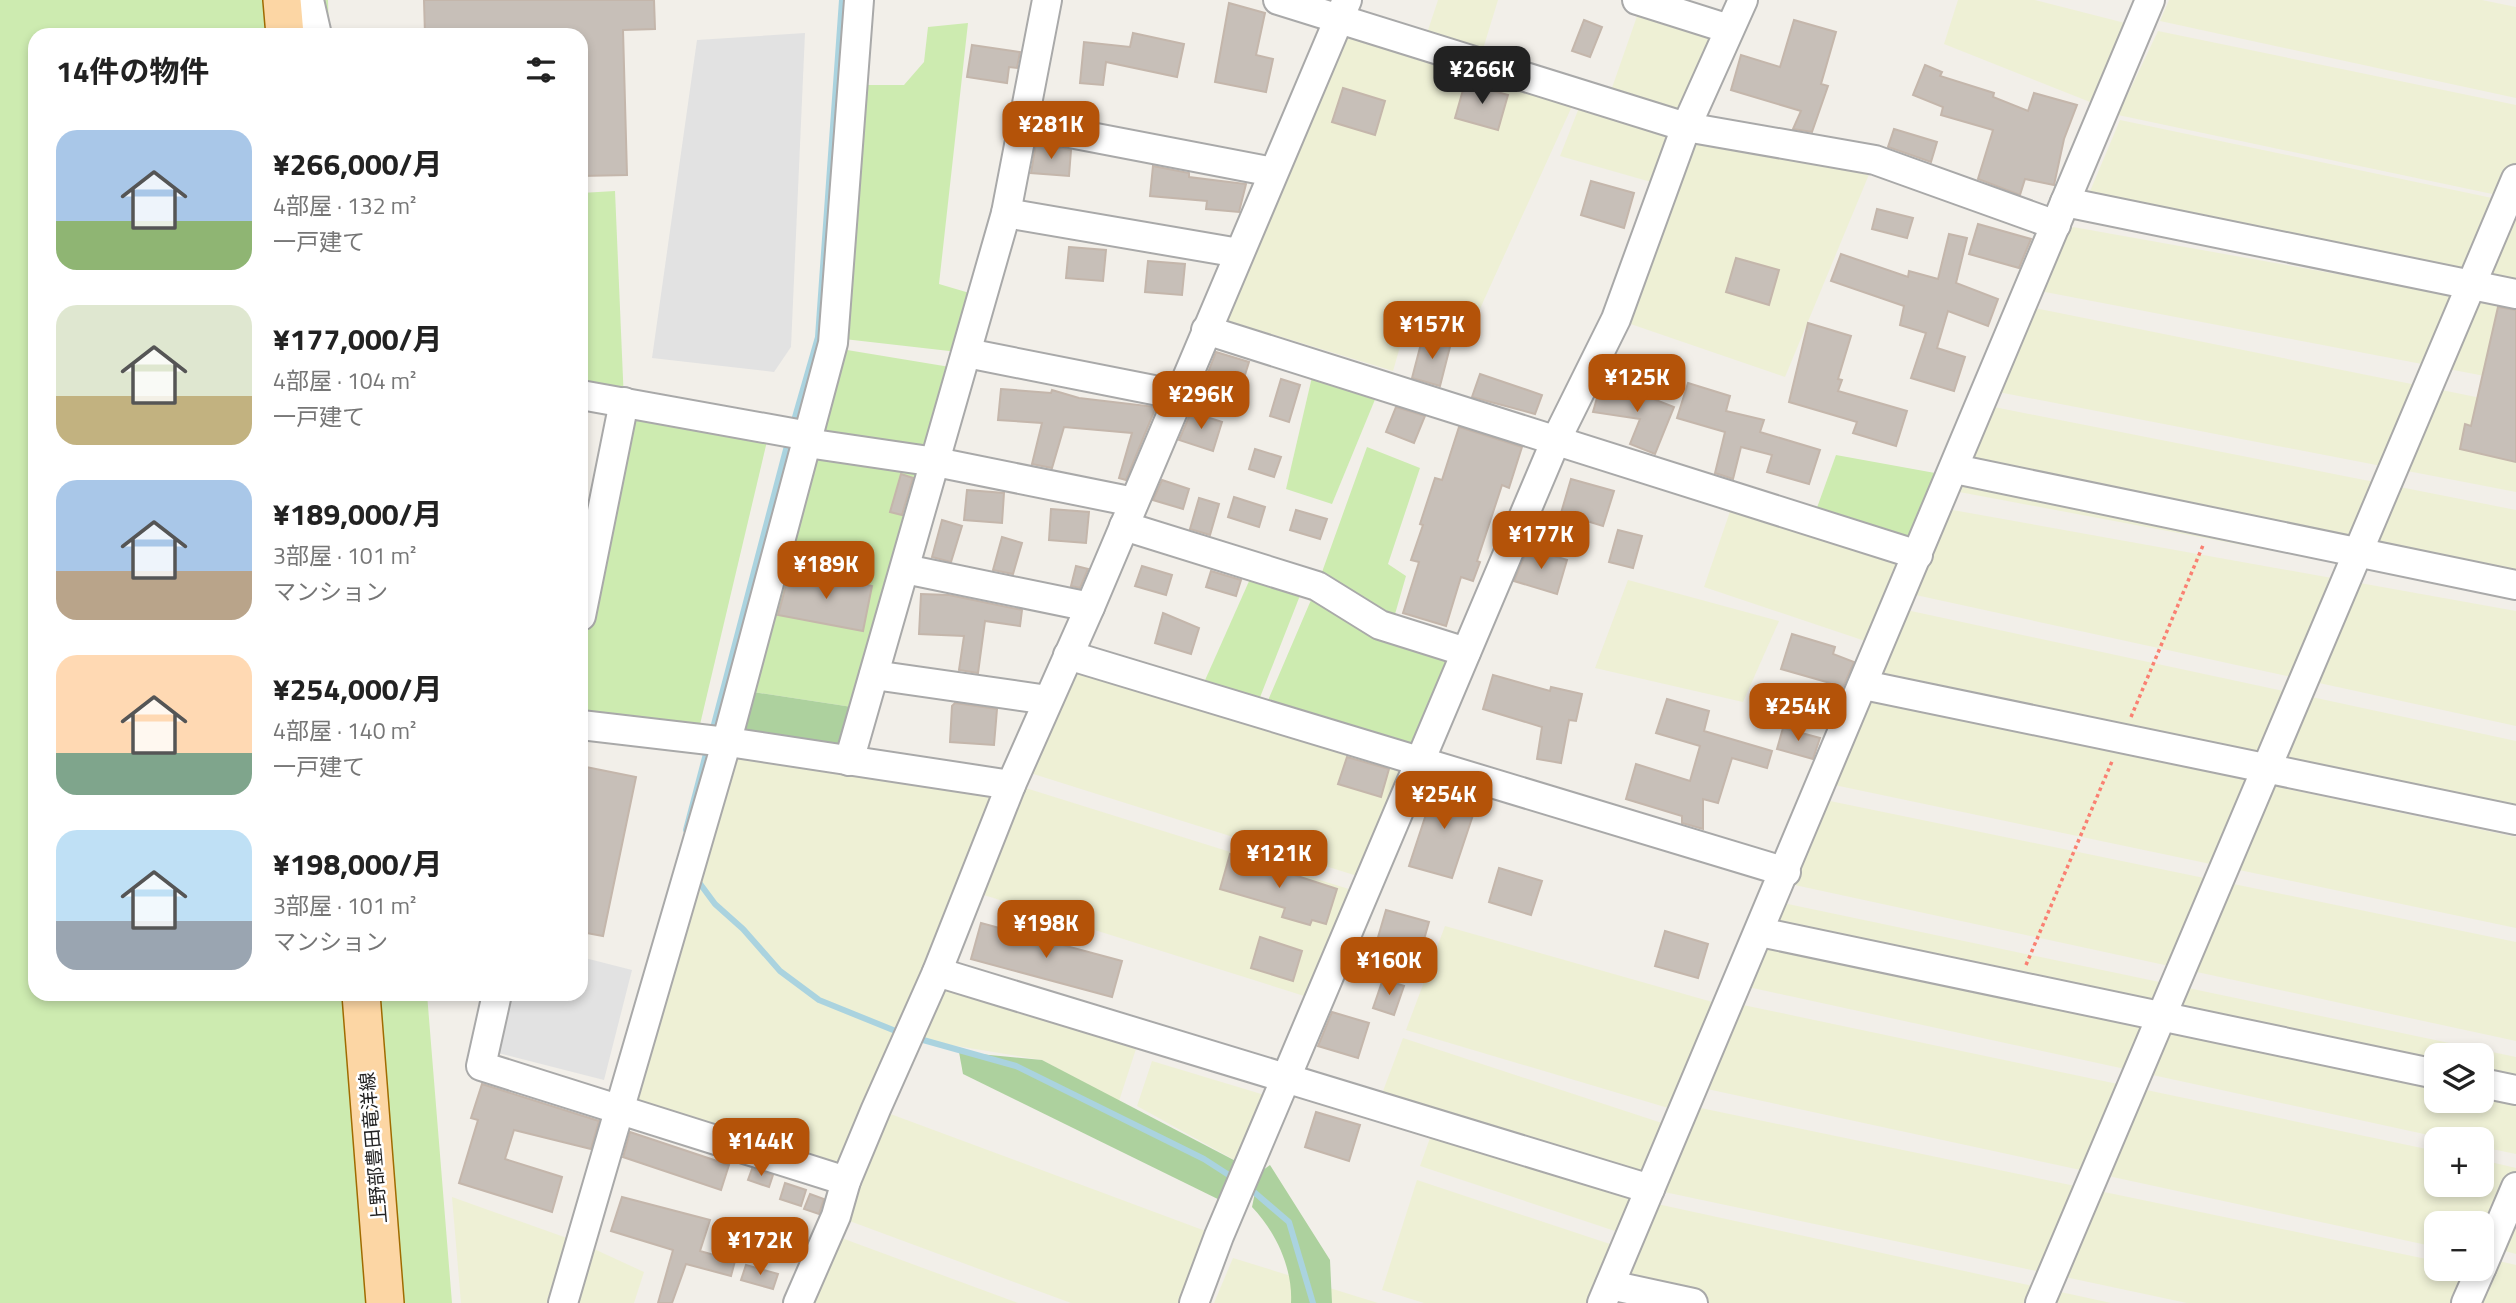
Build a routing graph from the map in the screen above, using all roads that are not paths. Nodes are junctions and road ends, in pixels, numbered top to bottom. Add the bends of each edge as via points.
1 (282, 0) edge
2 (309, 0) edge
3 (859, 0) edge
4 (1047, 0) edge
5 (1278, 0) edge
6 (1637, 0) edge
7 (1743, 0) edge
8 (2150, 0) edge
9 (1343, 9) edge
10 (284, 28) edge
11 (315, 28) edge
12 (1729, 29) junction
13 (1023, 124) junction
14 (1686, 127) junction
15 (1273, 172) junction
16 (2516, 179) edge
17 (1006, 213) junction
18 (2061, 213) junction
19 (1239, 253) junction
20 (2471, 285) junction
21 (2516, 294) edge
22 (1206, 330) junction
23 (967, 353) junction
24 (1179, 395) junction
25 (588, 396) edge
26 (624, 402) junction
27 (808, 439) junction
28 (1556, 440) junction
29 (936, 462) junction
30 (1955, 469) junction
31 (1129, 514) junction
32 (2356, 551) junction
33 (1918, 555) junction
34 (905, 569) junction
35 (588, 581) edge
36 (2516, 585) edge
37 (1090, 607) junction
38 (1466, 652) junction
39 (1068, 655) junction
40 (874, 675) junction
41 (1864, 685) junction
42 (1048, 701) junction
43 (588, 726) edge
44 (726, 744) junction
45 (849, 761) junction
46 (1419, 762) junction
47 (2269, 767) junction
48 (1011, 785) junction
49 (2513, 813) edge
50 (1786, 872) junction
51 (1760, 932) junction
52 (937, 972) junction
53 (362, 1001) edge
54 (495, 1001) edge
55 (2162, 1017) junction
56 (2424, 1072) edge
57 (1286, 1080) junction
58 (2494, 1085) edge
59 (2516, 1090) edge
60 (620, 1110) junction
61 (846, 1181) junction
62 (2516, 1187) edge
63 (1650, 1189) junction
64 (2494, 1238) edge
65 (2475, 1281) edge
66 (1606, 1294) edge
67 (385, 1303) edge
68 (563, 1303) edge
69 (798, 1303) edge
70 (1194, 1303) edge
71 (1693, 1303) edge
72 (2040, 1303) edge
73 (2466, 1303) edge

1 - 10 main road
2 - 11 street
3 - 27 street via 833,344
4 - 13 street
5 - 9 street
6 - 12 street
7 - 12 street
8 - 18 street
9 - 14 street
9 - 15 street
12 - 14 street
13 - 15 street
13 - 17 street
14 - 18 street via 1875,160
14 - 28 street via 1616,319
15 - 19 street
16 - 20 street
17 - 19 street
17 - 23 street
18 - 20 street
18 - 30 street
19 - 22 street
20 - 21 street
20 - 32 street
22 - 24 street
22 - 28 street
23 - 24 street
23 - 29 street
24 - 31 street
25 - 26 street
26 - 27 street
26 - 35 street
27 - 29 street
27 - 44 street
28 - 33 street
28 - 38 street
29 - 31 street
29 - 34 street
30 - 32 street
30 - 33 street
31 - 37 street
31 - 38 street via 1317,586 1380,625
32 - 36 street
32 - 47 street
33 - 41 street
34 - 37 street
34 - 40 street
37 - 39 street
38 - 46 street
39 - 42 street
39 - 46 street
40 - 42 street
40 - 45 street
41 - 47 street
41 - 50 street
42 - 48 street
43 - 44 street
44 - 45 street
44 - 60 street
45 - 48 street
46 - 50 street
46 - 57 street
47 - 49 street
47 - 55 street
48 - 52 street
50 - 51 street
51 - 55 street
51 - 63 street
52 - 57 street
52 - 61 street
53 - 67 main road, 上野部豊田竜洋線
54 - 60 street via 481,1066
55 - 56 street
55 - 72 street
57 - 63 street
57 - 70 street
58 - 59 street
60 - 61 street
60 - 68 street
61 - 69 street via 836,1216
62 - 64 street
63 - 66 street
65 - 73 street
66 - 71 street

